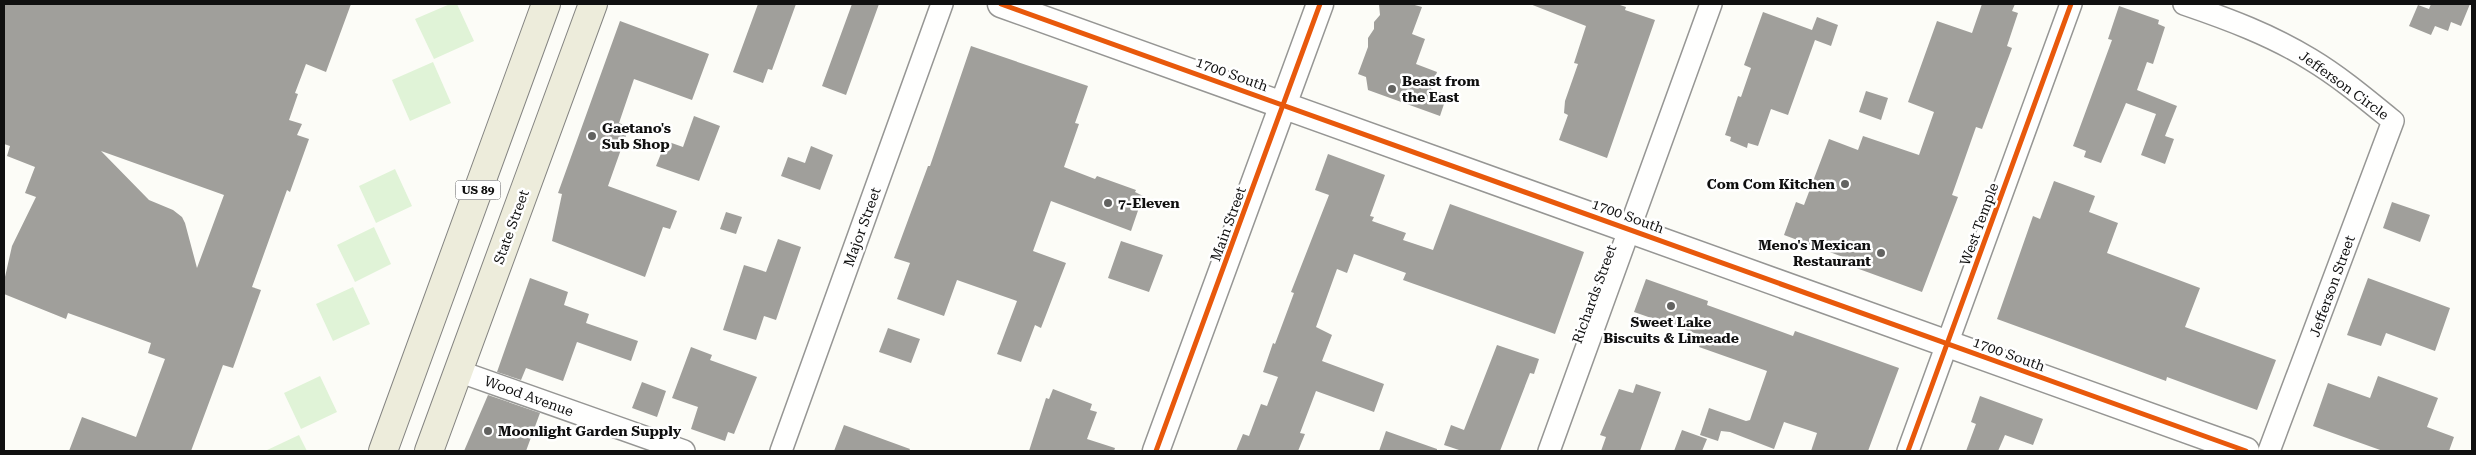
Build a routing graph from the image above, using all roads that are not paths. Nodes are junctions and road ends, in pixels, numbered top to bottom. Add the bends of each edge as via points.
1 (546, 4) edge
2 (593, 4) edge
3 (942, 4) edge
4 (1001, 4) edge
5 (1320, 4) edge
6 (1710, 4) edge
7 (2071, 4) edge
8 (2184, 4) edge
9 (1284, 104) junction
10 (2393, 120) joint
11 (1629, 228) junction
12 (1947, 344) junction
13 (458, 371) junction
14 (383, 451) edge
15 (429, 451) edge
16 (684, 451) edge
17 (781, 451) edge
18 (1156, 451) edge
19 (1549, 451) edge
20 (1908, 451) edge
21 (2246, 451) edge
22 (2270, 451) edge

1 - 14 main road, US 89
2 - 13 main road, State Street / US 89
3 - 17 street, Major Street
4 - 9 street, 1700 South
5 - 9 street, Main Street
6 - 11 street, Richards Street
7 - 12 street, West Temple
8 - 10 street, Jefferson Circle via 2284,44 2336,76
9 - 11 street, 1700 South
9 - 18 street, Main Street
10 - 22 street, Jefferson Street
11 - 12 street, 1700 South
11 - 19 street, Richards Street
12 - 20 street, West Temple
12 - 21 street, 1700 South
13 - 15 main road, State Street / US 89
13 - 16 street, Wood Avenue

